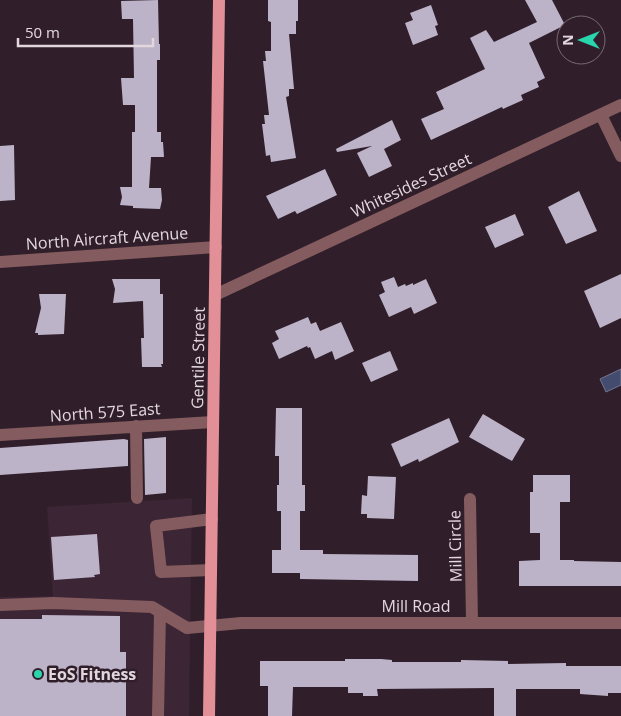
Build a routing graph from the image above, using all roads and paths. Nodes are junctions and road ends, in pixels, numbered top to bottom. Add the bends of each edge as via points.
1 (219, 0) edge
2 (621, 105) edge
3 (601, 115) junction
4 (621, 156) edge
5 (216, 247) junction
6 (0, 262) edge
7 (215, 295) junction
8 (213, 422) junction
9 (136, 426) junction
10 (0, 435) edge
11 (137, 498) dead end
12 (470, 499) dead end
13 (212, 519) junction
14 (211, 570) junction
15 (0, 605) edge
16 (160, 613) junction
17 (472, 622) junction
18 (621, 623) edge
19 (211, 625) junction
20 (158, 716) edge
21 (210, 716) edge

1 - 5 main road, Gentile Street
2 - 3 street, Whitesides Street
3 - 4 street
3 - 7 street, Whitesides Street
5 - 6 street, North Aircraft Avenue
5 - 7 main road, Gentile Street
7 - 8 main road, Gentile Street
8 - 9 street, North 575 East
8 - 13 main road, Gentile Street
9 - 10 street, North 575 East
9 - 11 street
12 - 17 street, Mill Circle
13 - 14 main road, Gentile Street
13 - 14 street via 156,526 161,572
14 - 19 main road, Gentile Street
15 - 16 street, Mill Road via 54,603 152,607
16 - 19 street, Mill Road via 187,628
16 - 20 street
17 - 18 street, Mill Road
17 - 19 street, Mill Road
19 - 21 main road, Gentile Street

